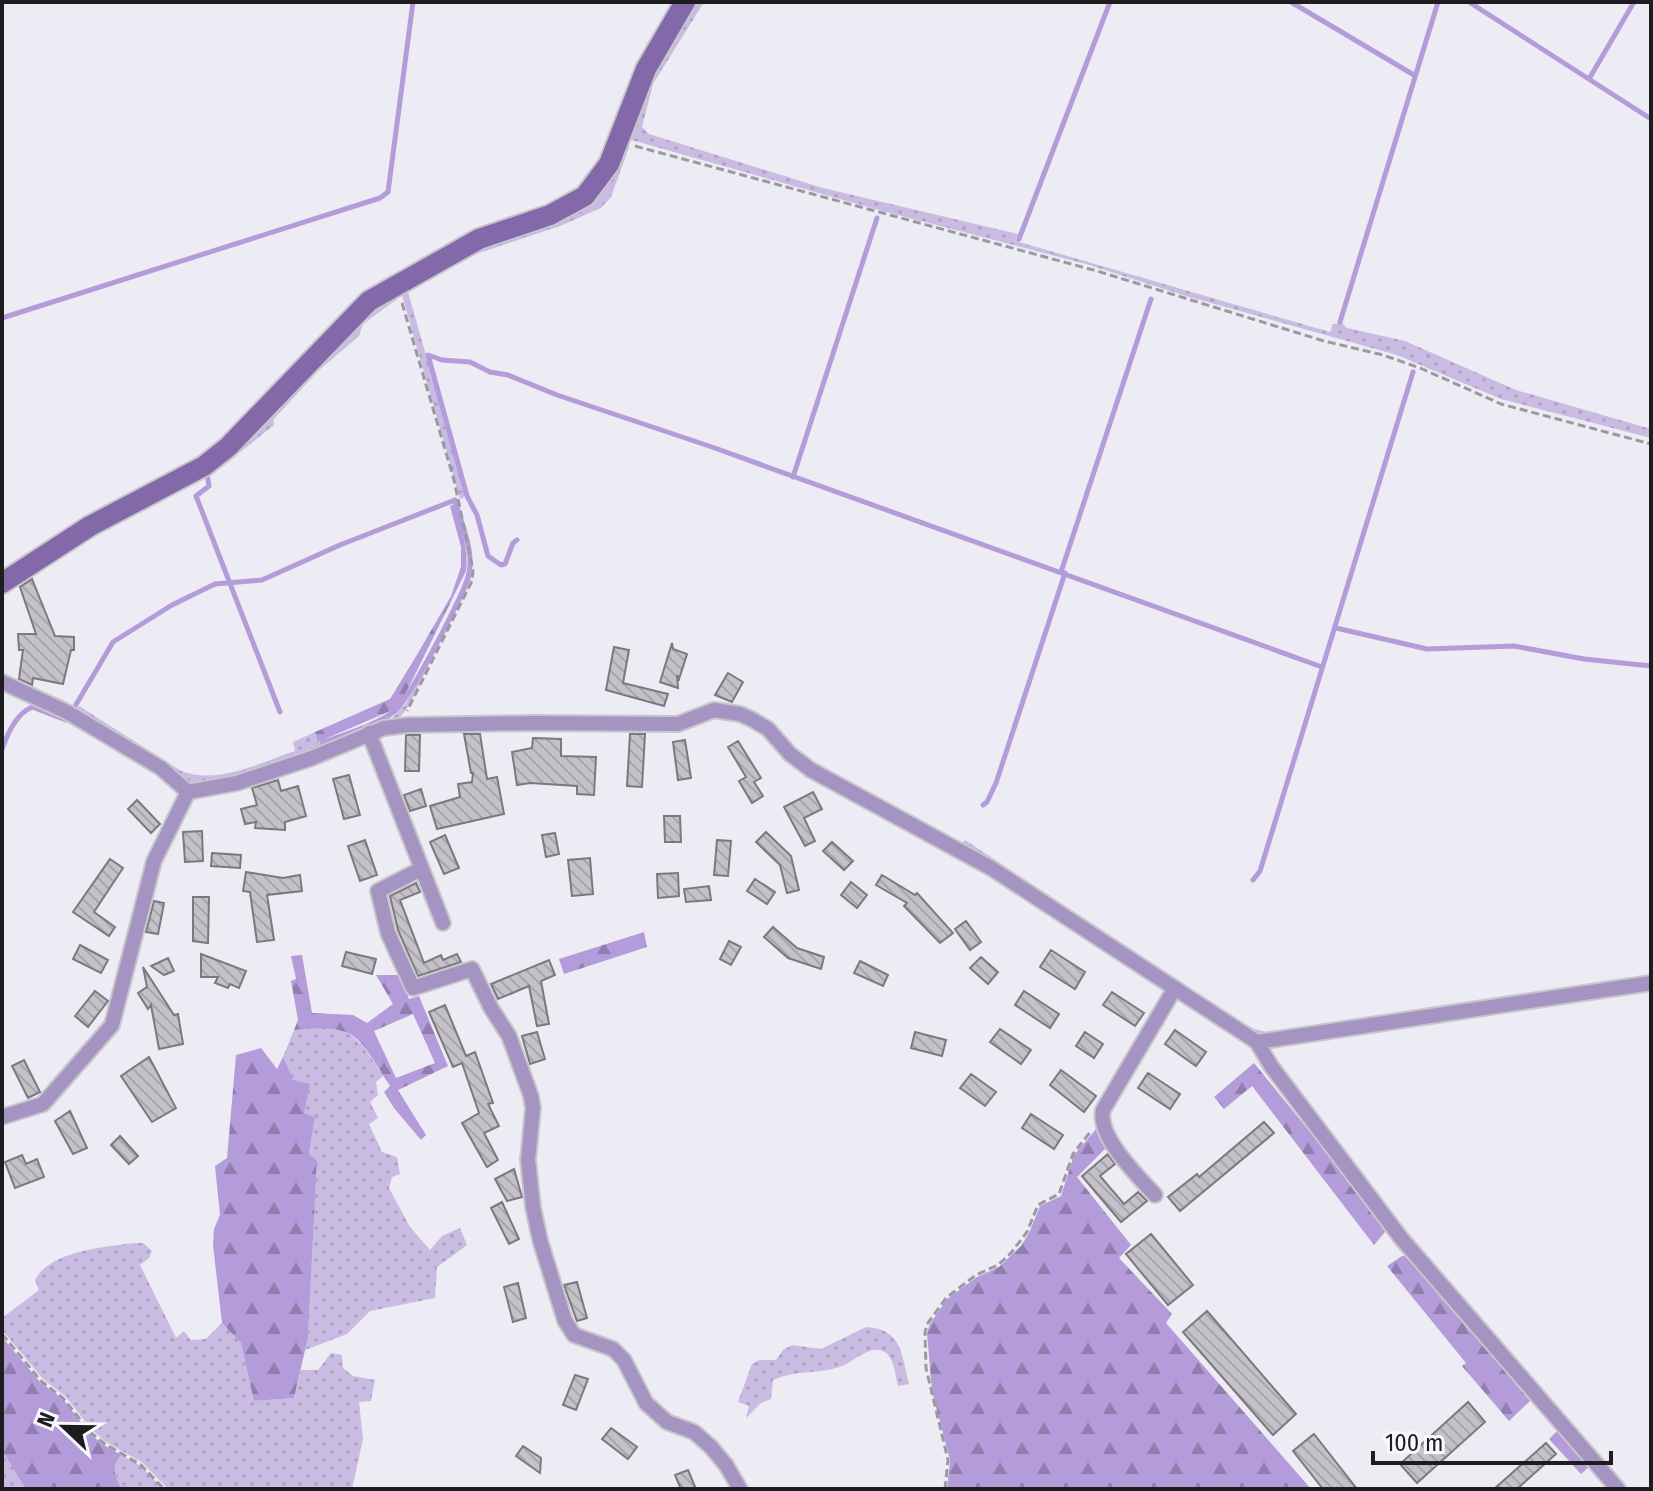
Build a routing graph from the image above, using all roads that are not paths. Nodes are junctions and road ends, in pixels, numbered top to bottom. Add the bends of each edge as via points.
1 (685, 2) edge
2 (2, 583) edge
3 (2, 682) edge
4 (369, 733) junction
5 (188, 792) junction
6 (421, 869) junction
7 (443, 923) dead end
8 (1651, 983) edge
9 (1175, 988) junction
10 (1257, 1042) junction
11 (2, 1117) edge
12 (1155, 1195) dead end
13 (740, 1489) edge
14 (1618, 1489) edge

1 - 2 street via 646,69 620,141 585,196 479,239 369,301 270,406 204,466 90,526
3 - 5 street via 67,712 161,768
4 - 5 street via 237,783
4 - 6 street
4 - 9 street via 396,727 533,723 678,724 714,710 740,714 768,729 811,770 991,868
5 - 11 street via 154,861 112,1025 43,1104
6 - 7 street
6 - 13 street via 378,891 388,933 413,988 472,969 509,1036 531,1096 528,1160 533,1207 565,1321 574,1335 613,1349 646,1403 711,1447
8 - 10 street
9 - 10 street
9 - 12 street via 1101,1118 1119,1153
10 - 14 street via 1401,1238

